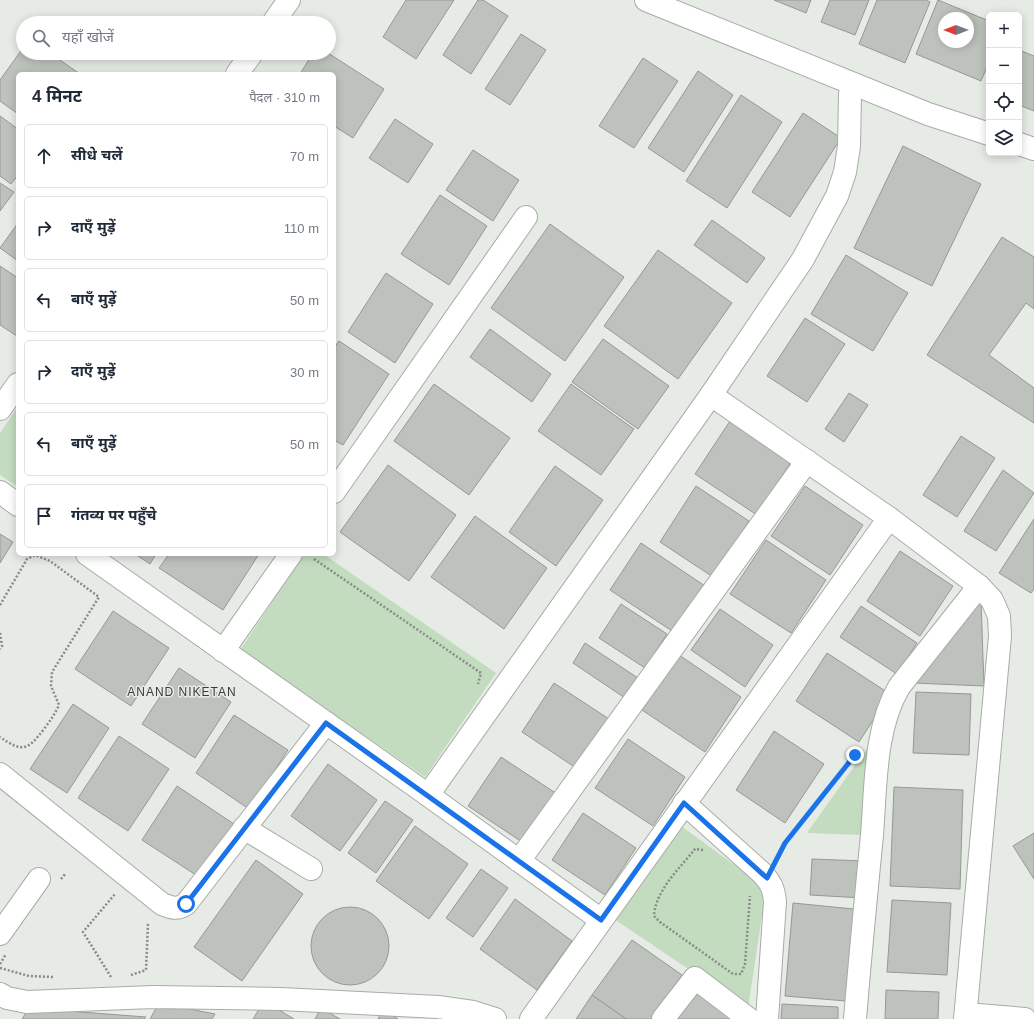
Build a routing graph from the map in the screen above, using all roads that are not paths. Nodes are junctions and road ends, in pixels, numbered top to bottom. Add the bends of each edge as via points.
1 (289, 0) edge
2 (646, 0) edge
3 (278, 16) edge
4 (247, 60) edge
5 (238, 72) edge
6 (850, 94) dead end
7 (986, 133) edge
8 (1022, 145) edge
9 (1034, 149) edge
10 (526, 217) dead end
11 (16, 387) edge
12 (711, 395) junction
13 (0, 410) edge
14 (807, 461) junction
15 (337, 480) edge
16 (0, 492) edge
17 (16, 504) edge
18 (889, 518) junction
19 (90, 556) edge
20 (290, 556) edge
21 (979, 586) junction
22 (223, 651) junction
23 (326, 723) junction
24 (0, 774) edge
25 (428, 795) junction
26 (684, 803) junction
27 (244, 828) junction
28 (519, 861) junction
29 (311, 869) dead end
30 (39, 879) dead end
31 (601, 920) junction
32 (0, 934) edge
33 (0, 994) edge
34 (965, 1017) edge
35 (495, 1019) edge
36 (531, 1019) edge
37 (663, 1019) edge
38 (749, 1019) edge
39 (767, 1019) edge
40 (855, 1019) edge
41 (1025, 1019) edge

1 - 3 street
2 - 7 street via 928,114
4 - 5 street
6 - 12 street via 849,146 845,172 837,196 803,259
8 - 9 street
10 - 15 street
11 - 13 street
12 - 14 street
12 - 25 street
14 - 18 street
14 - 28 street
16 - 17 street
18 - 21 street
18 - 26 street
19 - 22 street
20 - 22 street
21 - 34 street via 992,600 999,616 1000,636
21 - 40 street via 899,687 884,722
22 - 23 street
23 - 25 street
23 - 27 street
24 - 27 street via 162,904 171,908 180,908 186,904
25 - 28 street
26 - 31 street
26 - 39 street via 762,873 774,890
27 - 29 street
28 - 31 street
30 - 32 street
31 - 36 street
33 - 35 street via 27,1002 153,997 281,999 422,1006 473,1012
34 - 41 street
37 - 38 street via 695,978

